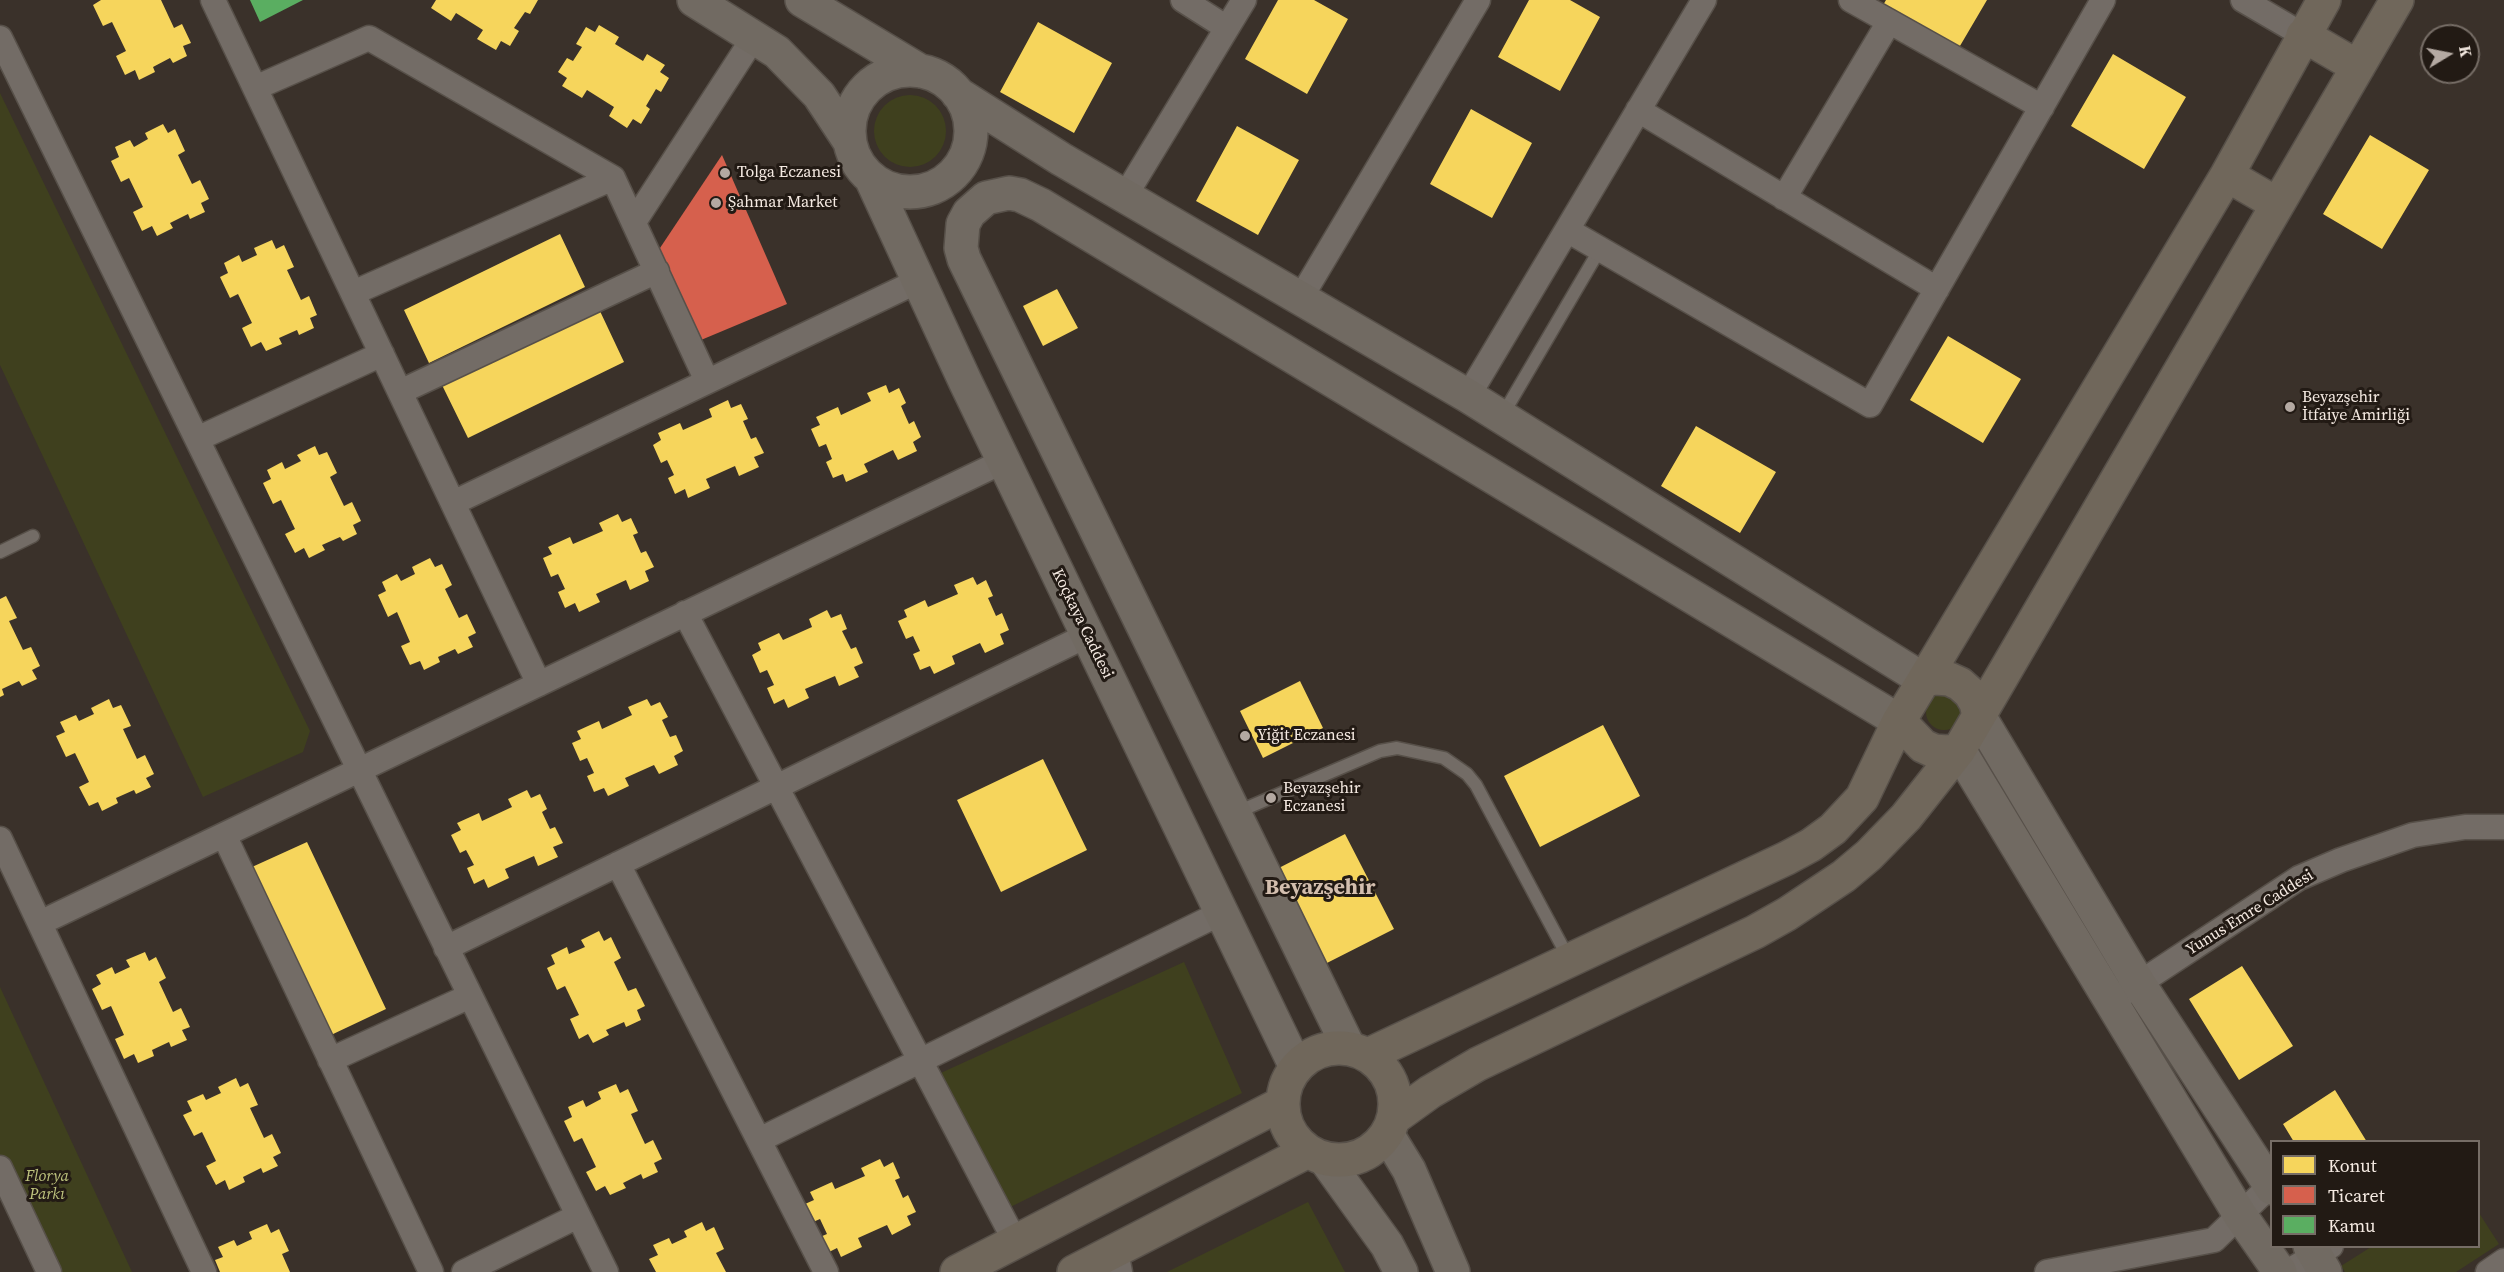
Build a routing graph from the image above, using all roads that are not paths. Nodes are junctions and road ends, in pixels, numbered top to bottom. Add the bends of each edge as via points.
1 (213, 0) edge
2 (694, 0) edge
3 (802, 0) edge
4 (1183, 0) edge
5 (1244, 0) edge
6 (1478, 0) edge
7 (1704, 0) edge
8 (1851, 0) edge
9 (2103, 0) edge
10 (2243, 0) edge
11 (2324, 0) edge
12 (2397, 0) edge
13 (1889, 22) junction
14 (1227, 28) junction
15 (2303, 35) junction
16 (754, 37) junction
17 (0, 38) edge
18 (2358, 67) junction
19 (921, 71) junction
20 (255, 88) junction
21 (957, 93) junction
22 (2042, 107) junction
23 (1638, 110) junction
24 (850, 142) junction
25 (2227, 175) junction
26 (949, 177) junction
27 (613, 178) junction
28 (872, 180) junction
29 (1125, 196) junction
30 (1784, 198) junction
31 (2277, 204) junction
32 (969, 213) junction
33 (634, 222) junction
34 (1567, 230) junction
35 (1600, 249) junction
36 (657, 271) junction
37 (918, 280) junction
38 (1937, 289) junction
39 (353, 293) junction
40 (1300, 299) junction
41 (382, 354) junction
42 (707, 381) junction
43 (400, 392) junction
44 (1468, 396) junction
45 (1501, 417) junction
46 (197, 439) junction
47 (1004, 461) junction
48 (453, 503) junction
49 (33, 536) dead end
50 (0, 552) edge
51 (685, 613) junction
52 (1088, 635) junction
53 (1924, 680) junction
54 (539, 684) junction
55 (1979, 716) junction
56 (1899, 721) junction
57 (1959, 750) junction
58 (359, 770) junction
59 (776, 787) junction
60 (1235, 813) junction
61 (2504, 827) edge
62 (224, 835) junction
63 (0, 839) edge
64 (618, 864) junction
65 (1221, 913) junction
66 (40, 923) junction
67 (447, 948) junction
68 (1570, 960) junction
69 (2139, 984) junction
70 (470, 996) junction
71 (2111, 1000) junction
72 (1358, 1052) junction
73 (330, 1059) junction
74 (921, 1061) junction
75 (1296, 1067) junction
76 (1283, 1103) junction
77 (1391, 1126) junction
78 (759, 1140) junction
79 (1317, 1155) junction
80 (0, 1168) edge
81 (2270, 1185) edge
82 (2270, 1188) edge
83 (2240, 1215) junction
84 (578, 1216) junction
85 (1016, 1243) junction
86 (2320, 1255) edge
87 (1118, 1261) edge
88 (2504, 1261) edge
89 (49, 1272) edge
90 (204, 1272) edge
91 (431, 1272) edge
92 (464, 1272) edge
93 (606, 1272) edge
94 (826, 1272) edge
95 (957, 1272) edge
96 (1074, 1272) edge
97 (1401, 1272) edge
98 (1453, 1272) edge
99 (2047, 1272) edge
100 (2280, 1272) edge
101 (2287, 1272) edge
102 (2488, 1272) edge

1 - 20 street
2 - 16 main road
3 - 19 main road
4 - 14 street
5 - 14 street
6 - 40 street
7 - 23 street
8 - 13 street
9 - 22 street
10 - 15 street
11 - 15 highway
12 - 18 highway
13 - 22 street
13 - 30 street
14 - 29 street
15 - 18 highway
15 - 25 highway
16 - 24 main road via 799,72
16 - 33 street
17 - 46 street
18 - 31 highway
19 - 21 main road via 941,79
19 - 24 main road via 891,73 867,88 852,113
20 - 27 street via 369,38
20 - 39 street
21 - 26 main road via 968,113 970,135 962,163
21 - 29 main road
22 - 38 street
23 - 30 street
23 - 34 street
24 - 28 main road via 862,169
25 - 31 highway
25 - 53 highway
26 - 28 main road via 914,192 899,191
26 - 32 main road
27 - 33 street
27 - 39 street
28 - 37 main road, Koçkaya Caddesi
29 - 40 main road
30 - 38 street
31 - 55 highway
32 - 56 main road via 997,195 1020,195 1041,205
32 - 60 main road via 961,236 964,259
33 - 36 street
34 - 35 street
34 - 44 street
35 - 38 street via 1870,405
35 - 45 lane
36 - 42 street
36 - 43 street
37 - 42 street
37 - 47 main road, Koçkaya Caddesi
39 - 41 street
40 - 44 main road
41 - 43 street
41 - 46 street
42 - 48 street
43 - 48 street
44 - 45 main road
45 - 53 main road
46 - 58 street
47 - 51 street
47 - 52 main road, Koçkaya Caddesi
48 - 54 street
49 - 50 lane
51 - 54 street
51 - 59 street
52 - 59 street
52 - 65 main road, Koçkaya Caddesi
53 - 55 highway via 1949,679 1960,684 1970,693
53 - 56 highway
54 - 58 street
55 - 57 highway
55 - 69 main road
56 - 57 highway via 1923,746 1934,751
56 - 68 highway via 1862,798 1833,829 1811,845
57 - 71 main road
57 - 77 highway via 1888,837 1817,895 1755,932 1478,1065 1430,1092
58 - 62 street
58 - 67 street
59 - 64 street
59 - 74 street
60 - 68 lane via 1380,751 1398,748 1444,758 1476,785
60 - 72 main road
61 - 69 street, Yunus Emre Caddesi via 2465,827 2413,835 2299,878
62 - 66 street
62 - 73 street
63 - 66 street
64 - 67 street
64 - 78 street
65 - 74 street
65 - 75 main road, Koçkaya Caddesi
66 - 90 street
67 - 70 street
68 - 72 highway
69 - 71 street, Yunus Emre Caddesi
69 - 81 main road
70 - 73 street
70 - 84 street
71 - 83 main road
72 - 75 highway via 1330,1048 1312,1054
72 - 77 highway via 1382,1067 1392,1083 1396,1100
73 - 91 street
74 - 78 street
74 - 85 street
75 - 76 highway
76 - 79 highway via 1286,1122 1295,1139
76 - 85 highway
77 - 79 highway via 1375,1148 1360,1157 1343,1161
77 - 98 main road
78 - 94 street
79 - 87 highway
79 - 97 main road via 1380,1236
80 - 89 street
82 - 83 street
83 - 99 street via 2214,1240
83 - 100 main road
84 - 92 street
84 - 93 street
85 - 95 highway
86 - 101 street
87 - 96 highway
88 - 102 street

